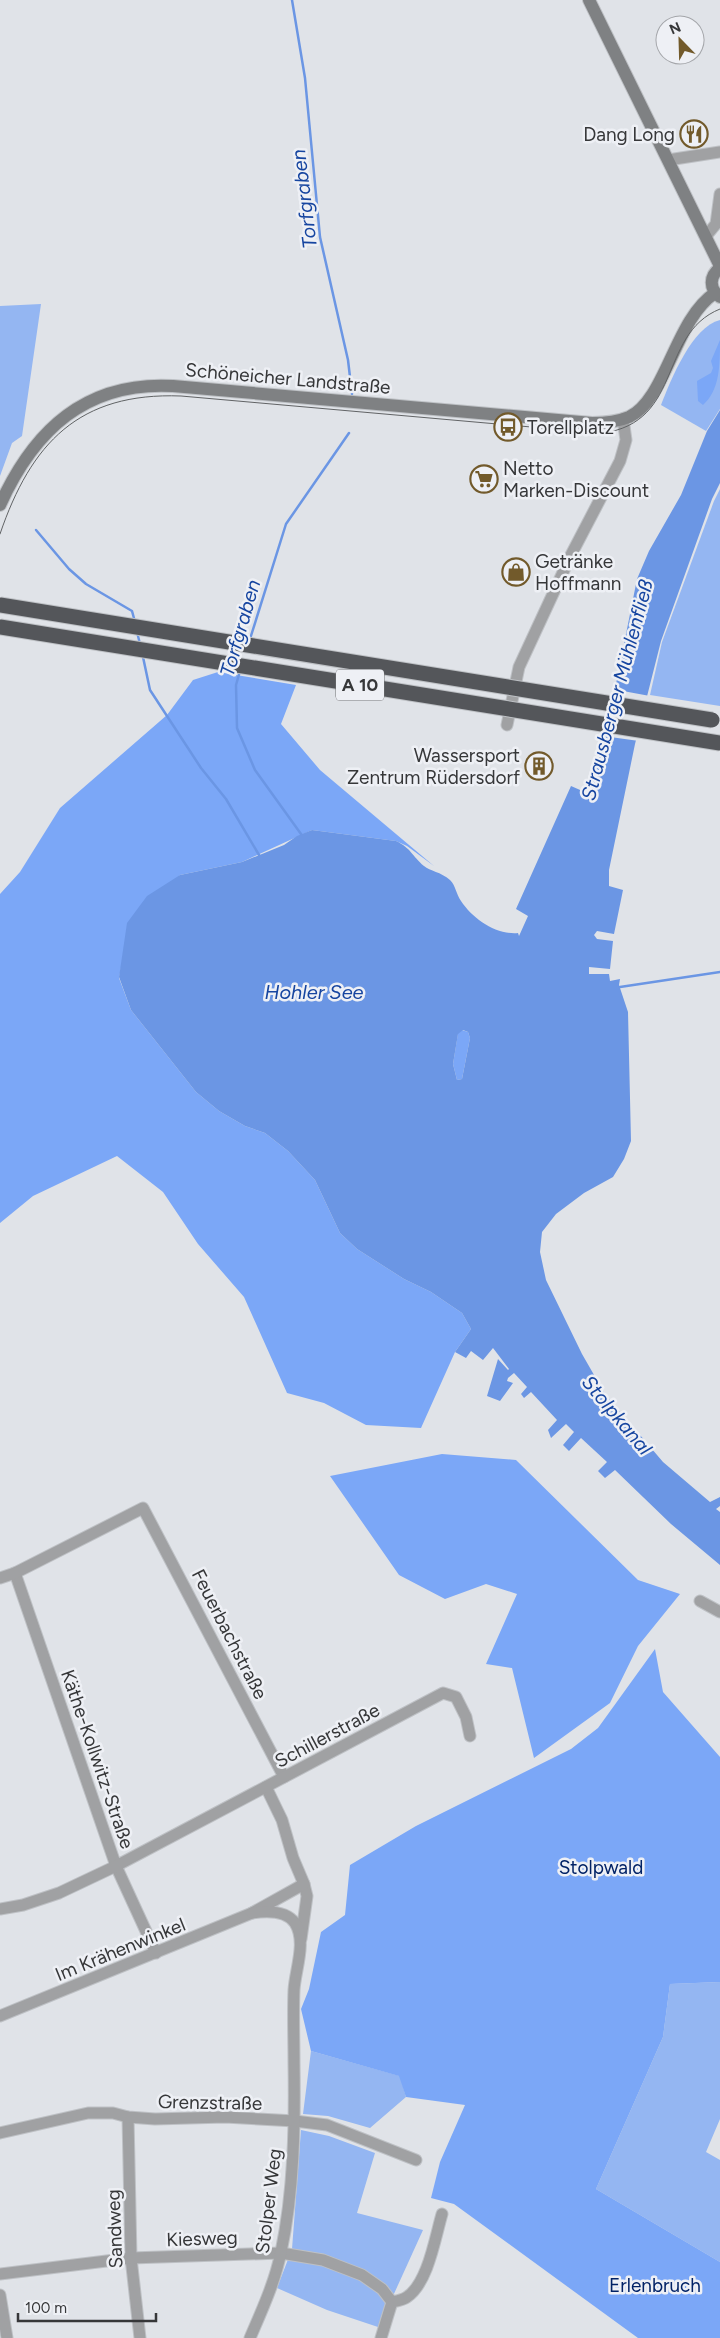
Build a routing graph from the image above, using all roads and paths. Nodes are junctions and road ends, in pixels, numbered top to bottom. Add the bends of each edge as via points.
1 (589, 0) edge
2 (720, 152) edge
3 (668, 160) junction
4 (720, 194) edge
5 (706, 236) junction
6 (720, 267) edge
7 (717, 295) edge
8 (623, 419) junction
9 (0, 505) edge
10 (0, 604) edge
11 (0, 627) edge
12 (712, 720) dead end
13 (508, 725) dead end
14 (720, 743) edge
15 (15, 1573) junction
16 (0, 1578) edge
17 (700, 1601) dead end
18 (720, 1612) edge
19 (470, 1736) dead end
20 (284, 1777) junction
21 (266, 1787) junction
22 (116, 1866) junction
23 (304, 1884) junction
24 (0, 1908) edge
25 (252, 1912) junction
26 (300, 1944) junction
27 (156, 1953) junction
28 (0, 2016) edge
29 (294, 2063) joint
30 (128, 2118) junction
31 (294, 2121) junction
32 (0, 2133) edge
33 (416, 2160) dead end
34 (442, 2214) dead end
35 (281, 2253) junction
36 (131, 2258) junction
37 (0, 2274) edge
38 (0, 2295) edge
39 (392, 2302) junction
40 (8, 2338) edge
41 (140, 2338) edge
42 (250, 2338) edge
43 (382, 2338) edge

1 - 3 main road
2 - 3 street
3 - 5 main road
4 - 5 street via 716,224
5 - 6 main road
6 - 7 main road via 712,279
7 - 8 main road via 703,302 685,328 648,402 638,412
8 - 9 main road, Schöneicher Landstraße via 592,424 173,386 135,387 97,398 53,426 22,461
8 - 13 street via 626,440 620,461 570,555 518,667
10 - 12 highway, A 10, bridge
11 - 14 highway, A 10, bridge
15 - 16 street
15 - 20 street, Feuerbachstraße via 144,1508
15 - 22 street, Käthe-Kollwitz-Straße
17 - 18 street
19 - 20 street, Schillerstraße via 466,1717 456,1697 443,1693
20 - 21 street, Schillerstraße
21 - 22 street
21 - 23 street, Schillerstraße via 282,1820 292,1858
22 - 24 street via 59,1893 23,1905
22 - 27 street, Käthe-Kollwitz-Straße
23 - 25 street, Im Krähenwinkel
23 - 26 street via 307,1896
25 - 26 street, Im Krähenwinkel via 286,1916 295,1923
25 - 27 street, Im Krähenwinkel
26 - 29 street, Im Krähenwinkel via 294,1990
27 - 28 street, Im Krähenwinkel
29 - 31 street, Stolper Weg
30 - 31 street, Grenzstraße via 225,2117
30 - 32 street, Grenzstraße via 113,2112 88,2113
30 - 36 street, Sandweg
31 - 33 street, Grenzstraße via 327,2125
31 - 35 street, Stolper Weg
34 - 39 street via 418,2287 406,2298
35 - 36 street, Kiesweg
35 - 39 street, Kiesweg via 323,2260 362,2276 382,2289
35 - 42 street, Stolper Weg
36 - 37 street, Kiesweg
36 - 41 street, Sandweg
38 - 40 street
39 - 43 street

